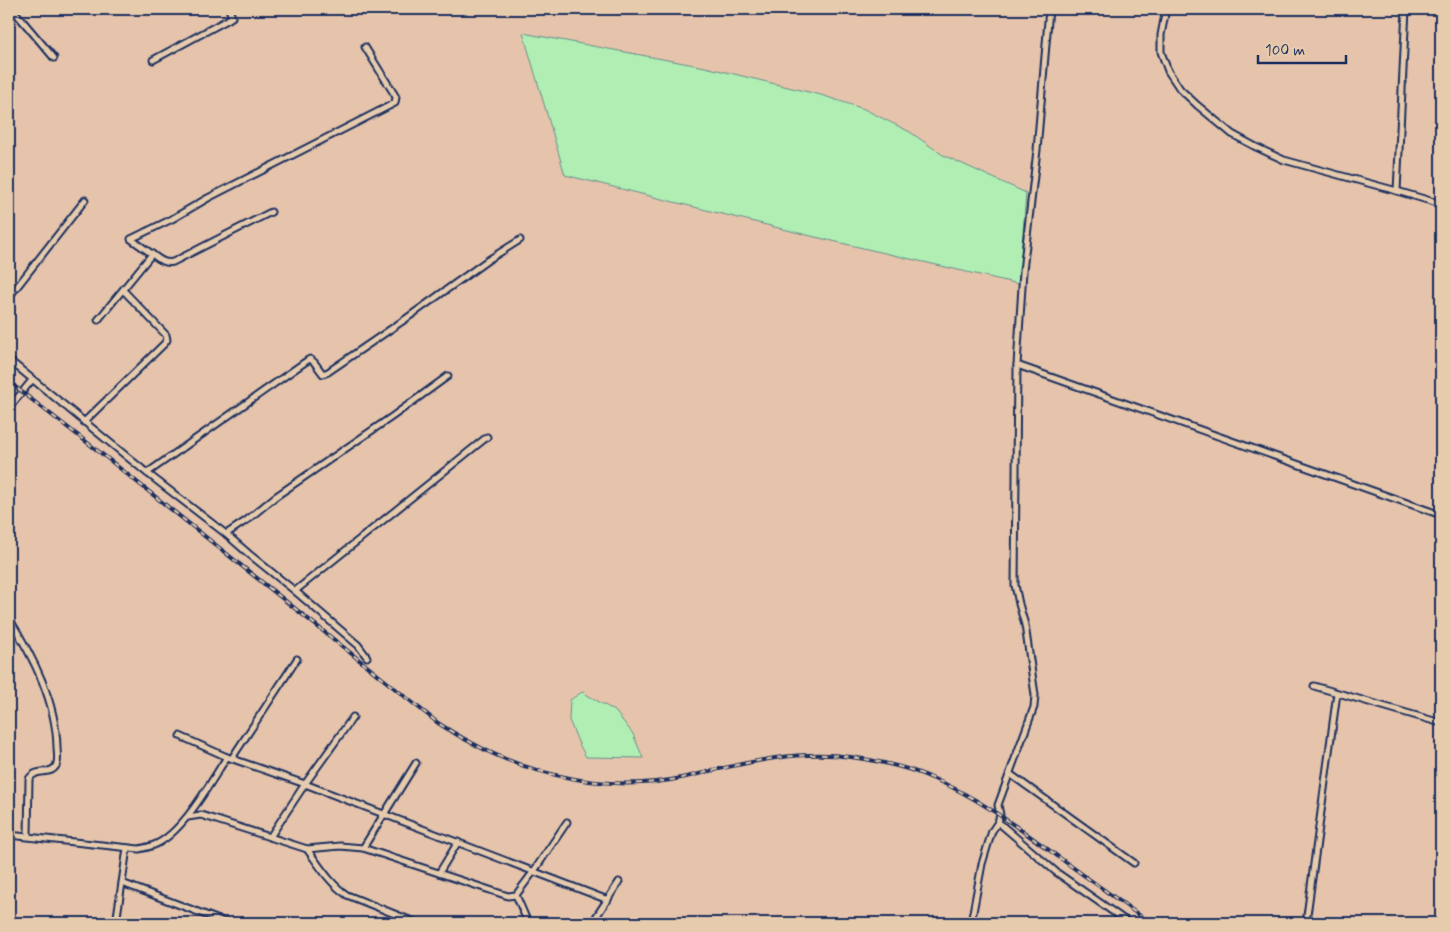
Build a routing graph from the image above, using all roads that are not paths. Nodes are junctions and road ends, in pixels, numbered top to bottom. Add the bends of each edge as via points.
1 (228, 9) edge
2 (1049, 9) edge
3 (1166, 9) edge
4 (1406, 9) edge
5 (9, 13) edge
6 (365, 47) dead end
7 (54, 58) dead end
8 (153, 60) dead end
9 (1397, 190) junction
10 (85, 200) dead end
11 (1441, 204) edge
12 (271, 212) dead end
13 (520, 240) dead end
14 (152, 254) junction
15 (123, 290) junction
16 (9, 297) edge
17 (98, 320) dead end
18 (9, 360) edge
19 (1017, 365) junction
20 (448, 376) dead end
21 (32, 380) junction
22 (9, 408) edge
23 (84, 422) junction
24 (486, 437) dead end
25 (147, 473) junction
26 (1441, 515) edge
27 (226, 534) junction
28 (295, 591) junction
29 (9, 618) edge
30 (367, 657) dead end
31 (297, 659) dead end
32 (1314, 686) dead end
33 (1337, 693) junction
34 (353, 717) dead end
35 (1441, 723) edge
36 (180, 736) dead end
37 (230, 757) junction
38 (416, 763) dead end
39 (1010, 774) junction
40 (305, 784) junction
41 (383, 814) junction
42 (188, 816) junction
43 (567, 822) dead end
44 (998, 822) junction
45 (9, 835) edge
46 (28, 836) junction
47 (270, 837) junction
48 (458, 842) junction
49 (127, 848) junction
50 (362, 848) junction
51 (307, 850) junction
52 (1134, 862) dead end
53 (534, 871) junction
54 (439, 873) junction
55 (122, 882) junction
56 (619, 882) dead end
57 (516, 895) junction
58 (608, 900) junction
59 (116, 923) edge
60 (227, 923) edge
61 (417, 923) edge
62 (528, 923) edge
63 (592, 923) edge
64 (971, 923) edge
65 (1129, 923) edge
66 (1306, 923) edge

1 - 8 street via 232,14 230,19
2 - 19 street
3 - 9 street via 1161,52 1168,71 1180,89 1232,134 1284,160
4 - 9 street
5 - 7 street via 15,12
6 - 14 street via 396,97 395,103 132,239
9 - 11 street
10 - 16 street
12 - 14 street via 173,262 163,262
13 - 25 street via 328,372 323,374 314,362 308,360
14 - 15 street
15 - 17 street
15 - 23 street via 166,335 166,340
18 - 21 street
19 - 26 street
19 - 39 street via 1015,585 1028,640 1035,696
20 - 27 street
21 - 22 street
21 - 23 street
23 - 25 street
24 - 28 street
25 - 27 street
27 - 28 street
28 - 30 street via 358,645
29 - 46 street via 39,675 57,733 56,766 29,778
31 - 37 street
32 - 33 street
33 - 35 street
33 - 66 street
34 - 40 street
36 - 37 street
37 - 40 street
37 - 42 street
38 - 41 street
39 - 44 street via 998,805
39 - 52 street
40 - 41 street
40 - 47 street
41 - 48 street
41 - 50 street
42 - 47 street via 201,815
42 - 49 street via 155,845
43 - 53 street
44 - 64 street via 982,864
44 - 65 street via 1056,872
45 - 46 street
46 - 49 street
47 - 51 street
48 - 53 street
48 - 54 street
49 - 55 street
50 - 51 street via 340,846
50 - 54 street
51 - 61 street via 333,884 346,895
53 - 57 street
53 - 58 street
54 - 57 street via 504,896
55 - 59 street
55 - 60 street
56 - 58 street
57 - 62 street
58 - 63 street

